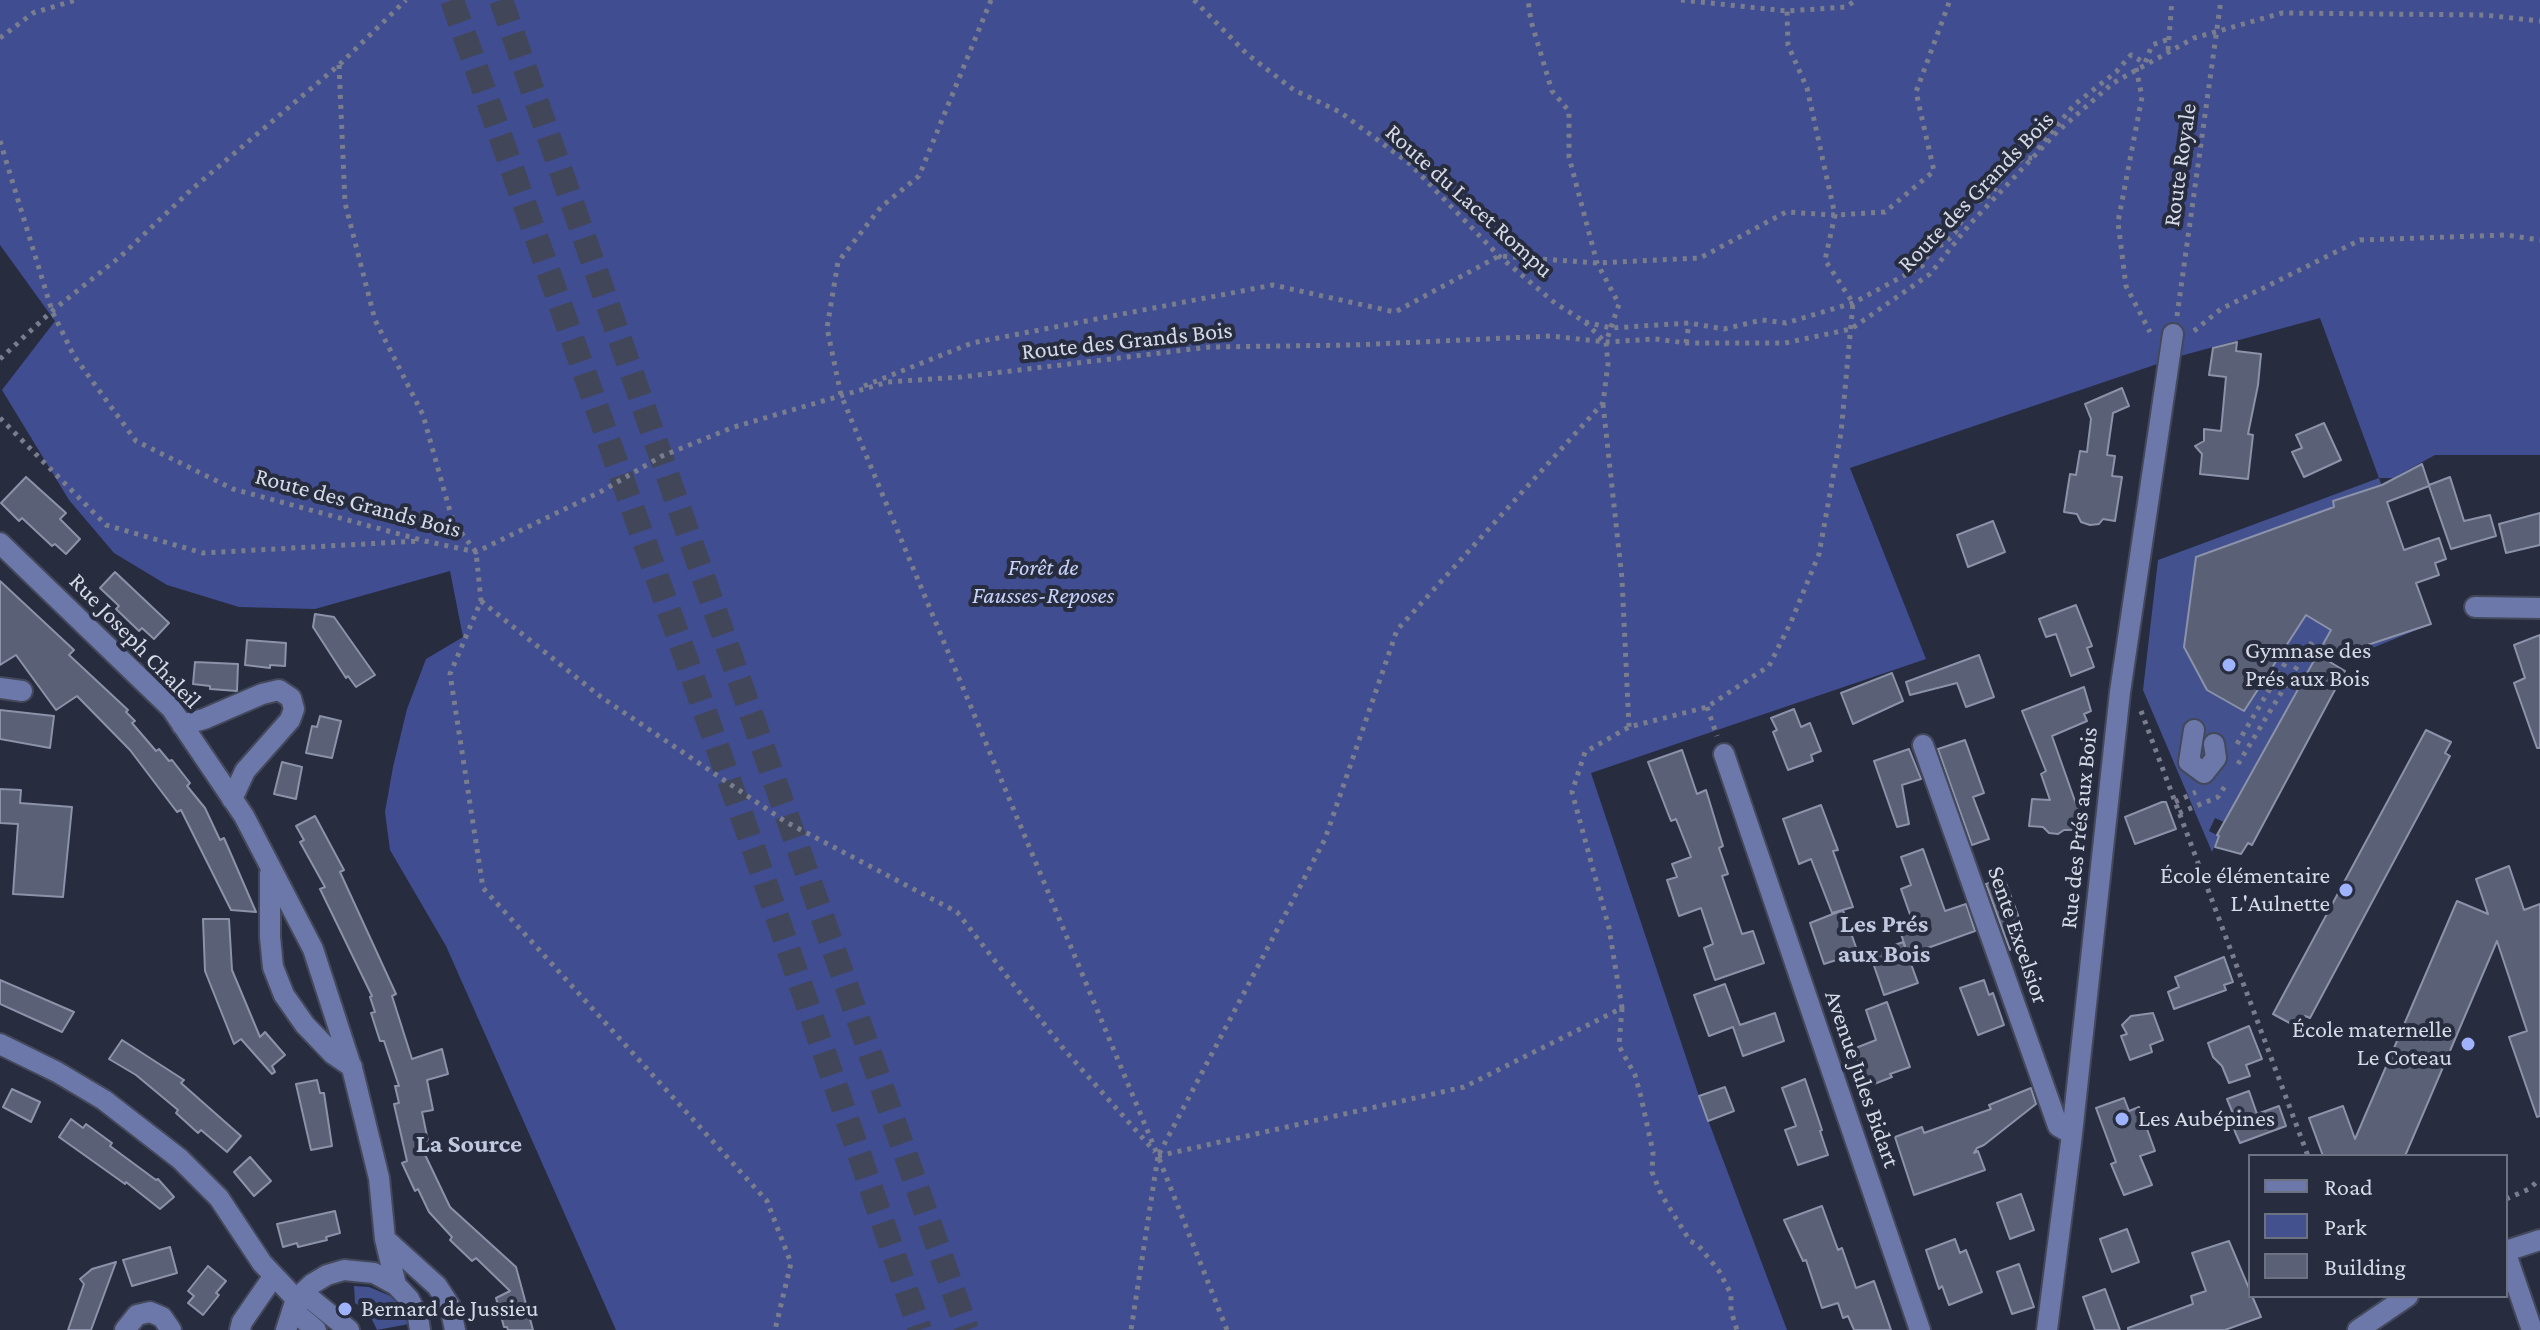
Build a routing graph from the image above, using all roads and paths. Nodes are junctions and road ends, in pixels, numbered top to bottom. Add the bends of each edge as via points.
1 (76, 0) edge
2 (406, 0) edge
3 (991, 0) edge
4 (1194, 0) edge
5 (1528, 0) edge
6 (1681, 0) edge
7 (1766, 0) edge
8 (1856, 0) edge
9 (1950, 0) edge
10 (2172, 0) edge
11 (2221, 0) edge
12 (1765, 10) junction
13 (1787, 11) junction
14 (2540, 21) edge
15 (2217, 30) junction
16 (0, 38) edge
17 (2169, 39) junction
18 (2168, 51) junction
19 (2145, 63) junction
20 (339, 65) junction
21 (2136, 68) junction
22 (0, 141) edge
23 (2, 154) edge
24 (2033, 158) junction
25 (1835, 215) junction
26 (2540, 240) edge
27 (1499, 256) junction
28 (1597, 263) junction
29 (1853, 303) junction
30 (52, 311) junction
31 (1585, 322) junction
32 (1689, 323) junction
33 (1611, 328) junction
34 (1851, 329) junction
35 (2166, 341) junction
36 (1606, 342) junction
37 (1686, 343) junction
38 (0, 359) edge
39 (841, 395) junction
40 (1603, 403) junction
41 (0, 418) edge
42 (425, 541) junction
43 (0, 543) edge
44 (476, 552) junction
45 (481, 601) junction
46 (2475, 607) dead end
47 (2540, 608) edge
48 (2312, 642) dead end
49 (2296, 645) dead end
50 (0, 688) edge
51 (22, 691) dead end
52 (2120, 692) junction
53 (1707, 707) junction
54 (182, 725) junction
55 (1629, 727) junction
56 (2194, 730) dead end
57 (2214, 744) dead end
58 (1923, 745) dead end
59 (2236, 746) dead end
60 (1724, 754) joint
61 (2200, 790) dead end
62 (232, 799) junction
63 (2175, 802) junction
64 (2179, 813) junction
65 (270, 867) junction
66 (1622, 1008) junction
67 (0, 1044) edge
68 (352, 1067) junction
69 (2072, 1134) junction
70 (2307, 1154) edge
71 (1158, 1156) junction
72 (2540, 1179) edge
73 (2508, 1198) edge
74 (385, 1239) junction
75 (2540, 1240) edge
76 (2508, 1252) edge
77 (2508, 1259) edge
78 (362, 1270) junction
79 (273, 1277) junction
80 (396, 1285) junction
81 (2405, 1298) edge
82 (296, 1299) junction
83 (125, 1330) edge
84 (171, 1330) edge
85 (240, 1330) edge
86 (286, 1330) edge
87 (316, 1330) edge
88 (349, 1330) edge
89 (420, 1330) edge
90 (455, 1330) edge
91 (775, 1330) edge
92 (1131, 1330) edge
93 (1227, 1330) edge
94 (1737, 1330) edge
95 (1920, 1330) edge
96 (2047, 1330) edge
97 (2358, 1330) edge
98 (2532, 1330) edge

1 - 16 path via 33,13
2 - 20 path
3 - 39 path via 919,176 881,207 838,262 827,328
4 - 27 path, Route du Lacet Rompu via 1247,54 1294,90 1340,112 1410,164
5 - 28 path via 1552,91 1569,111 1569,157
6 - 12 path
7 - 12 path
8 - 13 path via 1846,7
9 - 25 path via 1916,92 1934,171 1885,212
10 - 17 path
11 - 15 path, Route Royale
12 - 13 path
13 - 25 path via 1788,45 1807,88
14 - 15 path, Route des Grands Bois via 2484,15 2282,13
15 - 18 path, Route des Grands Bois
15 - 35 path, Route Royale
17 - 18 path
17 - 19 path via 2152,45
18 - 19 path, Route des Grands Bois
19 - 21 path, Route des Grands Bois
19 - 24 path via 2131,55 2074,105
20 - 30 path
20 - 44 path via 345,203 375,320 423,415 453,522
21 - 24 path, Route des Grands Bois
21 - 35 path via 2142,97 2118,222 2126,286
22 - 23 path, Route des Grands Bois
23 - 30 path, Route des Grands Bois
24 - 29 path via 2023,158 2006,171 1992,194 1969,207 1955,233 1931,249 1922,266
24 - 34 path, Route des Grands Bois via 1930,274
25 - 28 path via 1786,212 1700,258
25 - 29 path via 1825,260
26 - 35 path via 2506,235 2360,240
27 - 28 path
27 - 31 path, Route du Lacet Rompu
27 - 39 path via 1395,312 1273,285 972,343
28 - 33 path via 1619,304
29 - 32 path via 1786,323 1762,320 1724,329
29 - 34 path
30 - 38 path
30 - 42 path, Route des Grands Bois via 74,356 136,441 233,489
31 - 33 path
31 - 36 path, Route du Lacet Rompu
32 - 33 path
32 - 37 path
33 - 36 path
34 - 37 path, Route des Grands Bois via 1785,343
34 - 53 path via 1841,433 1819,554 1769,666
35 - 52 street, Rue des Prés aux Bois
36 - 37 path, Route des Grands Bois
36 - 39 path, Route des Grands Bois via 1535,337 1210,347 888,382
36 - 40 path
39 - 44 path, Route des Grands Bois via 734,427 662,456
39 - 71 path
40 - 55 path via 1622,579
40 - 71 path via 1397,630 1325,839
41 - 42 path via 106,525 203,553
42 - 44 path, Route des Grands Bois
43 - 54 street, Rue Joseph Chaleil via 171,708
44 - 45 path
45 - 71 path via 601,697 786,822 957,912 1062,1047
45 - 91 path via 450,674 483,888 767,1201 791,1263
46 - 47 street
48 - 64 path via 2218,797
49 - 59 path
50 - 51 street
52 - 63 path via 2136,700
52 - 69 street, Rue des Prés aux Bois
53 - 55 path
53 - 60 path
54 - 62 street, Rue Joseph Chaleil
54 - 62 street via 262,694 279,690 291,698 290,720 245,771
55 - 66 path via 1585,752 1572,792 1609,928
56 - 57 street via 2189,762 2204,773 2216,758
58 - 69 street, Sente Excelsior via 2058,1126
60 - 95 street, Avenue Jules Bidart
61 - 63 path
62 - 65 street, Rue Joseph Chaleil
63 - 64 path
64 - 70 path
65 - 68 street, Rue Joseph Chaleil via 313,949
65 - 68 street, Rue Joseph Chaleil via 273,967 284,995 305,1025
66 - 71 path via 1464,1087
66 - 94 path via 1619,1046 1641,1097 1652,1172 1690,1241 1719,1271 1731,1294
67 - 79 street via 104,1100 180,1159 219,1198
68 - 74 street, Rue Joseph Chaleil via 379,1178
69 - 96 street, Rue des Prés aux Bois
71 - 92 path
71 - 93 path
72 - 73 path
74 - 78 street
74 - 80 street, Rue Joseph Chaleil
74 - 90 street via 437,1286 450,1306
75 - 76 street
77 - 98 street
78 - 80 street
78 - 82 street via 327,1275
79 - 82 street
79 - 85 street
80 - 89 street via 409,1299
81 - 97 street
82 - 86 street
82 - 87 street via 297,1314
82 - 88 street via 311,1299
83 - 84 street via 137,1315 150,1312 162,1317

